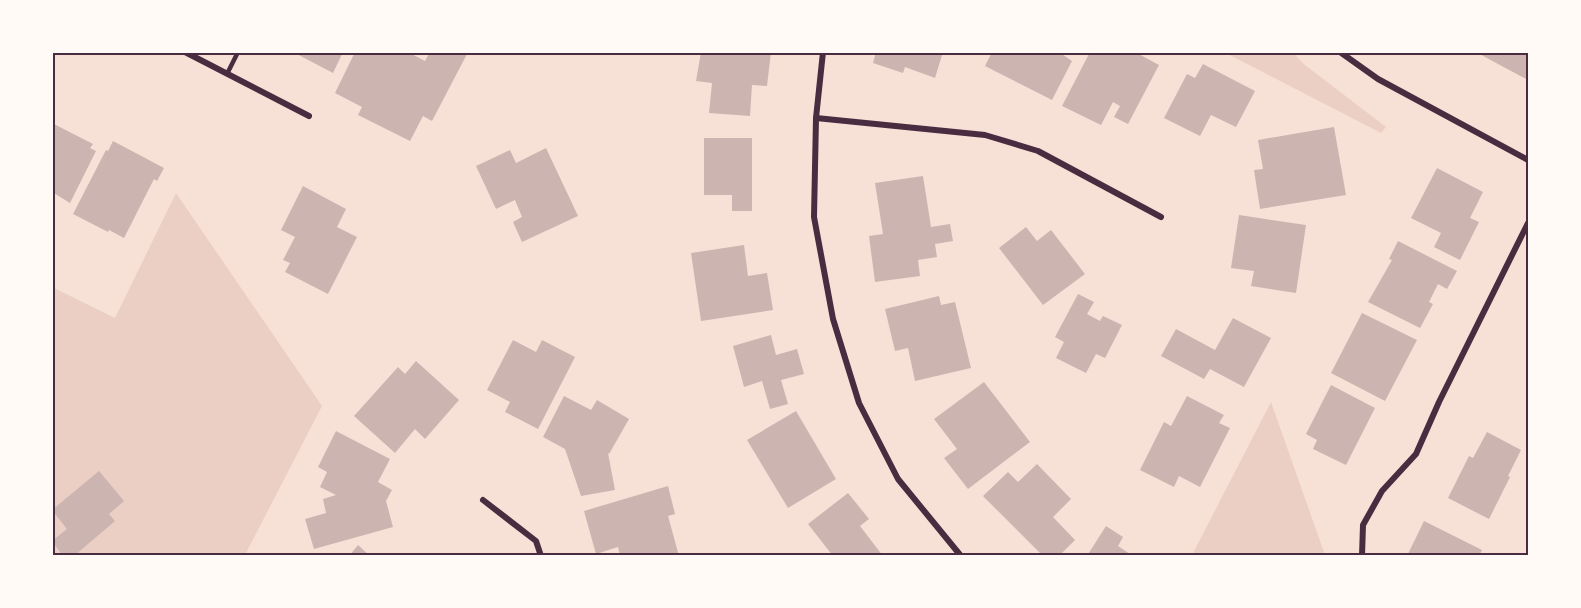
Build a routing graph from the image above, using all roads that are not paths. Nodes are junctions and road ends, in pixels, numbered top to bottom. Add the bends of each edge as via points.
1 (185, 52) edge
2 (238, 52) edge
3 (823, 52) edge
4 (1340, 52) edge
5 (227, 75) junction
6 (309, 116) dead end
7 (816, 118) junction
8 (1528, 160) edge
9 (1161, 217) dead end
10 (1528, 223) edge
11 (483, 500) dead end
12 (541, 555) edge
13 (961, 555) edge
14 (1362, 555) edge

1 - 5 street
2 - 5 lane
3 - 7 street
4 - 8 street via 1378,79
5 - 6 street
7 - 9 street via 985,135 1038,151
7 - 13 street via 814,217 833,319 858,403 898,479
10 - 14 street via 1416,454 1382,491 1363,525
11 - 12 street via 536,541

